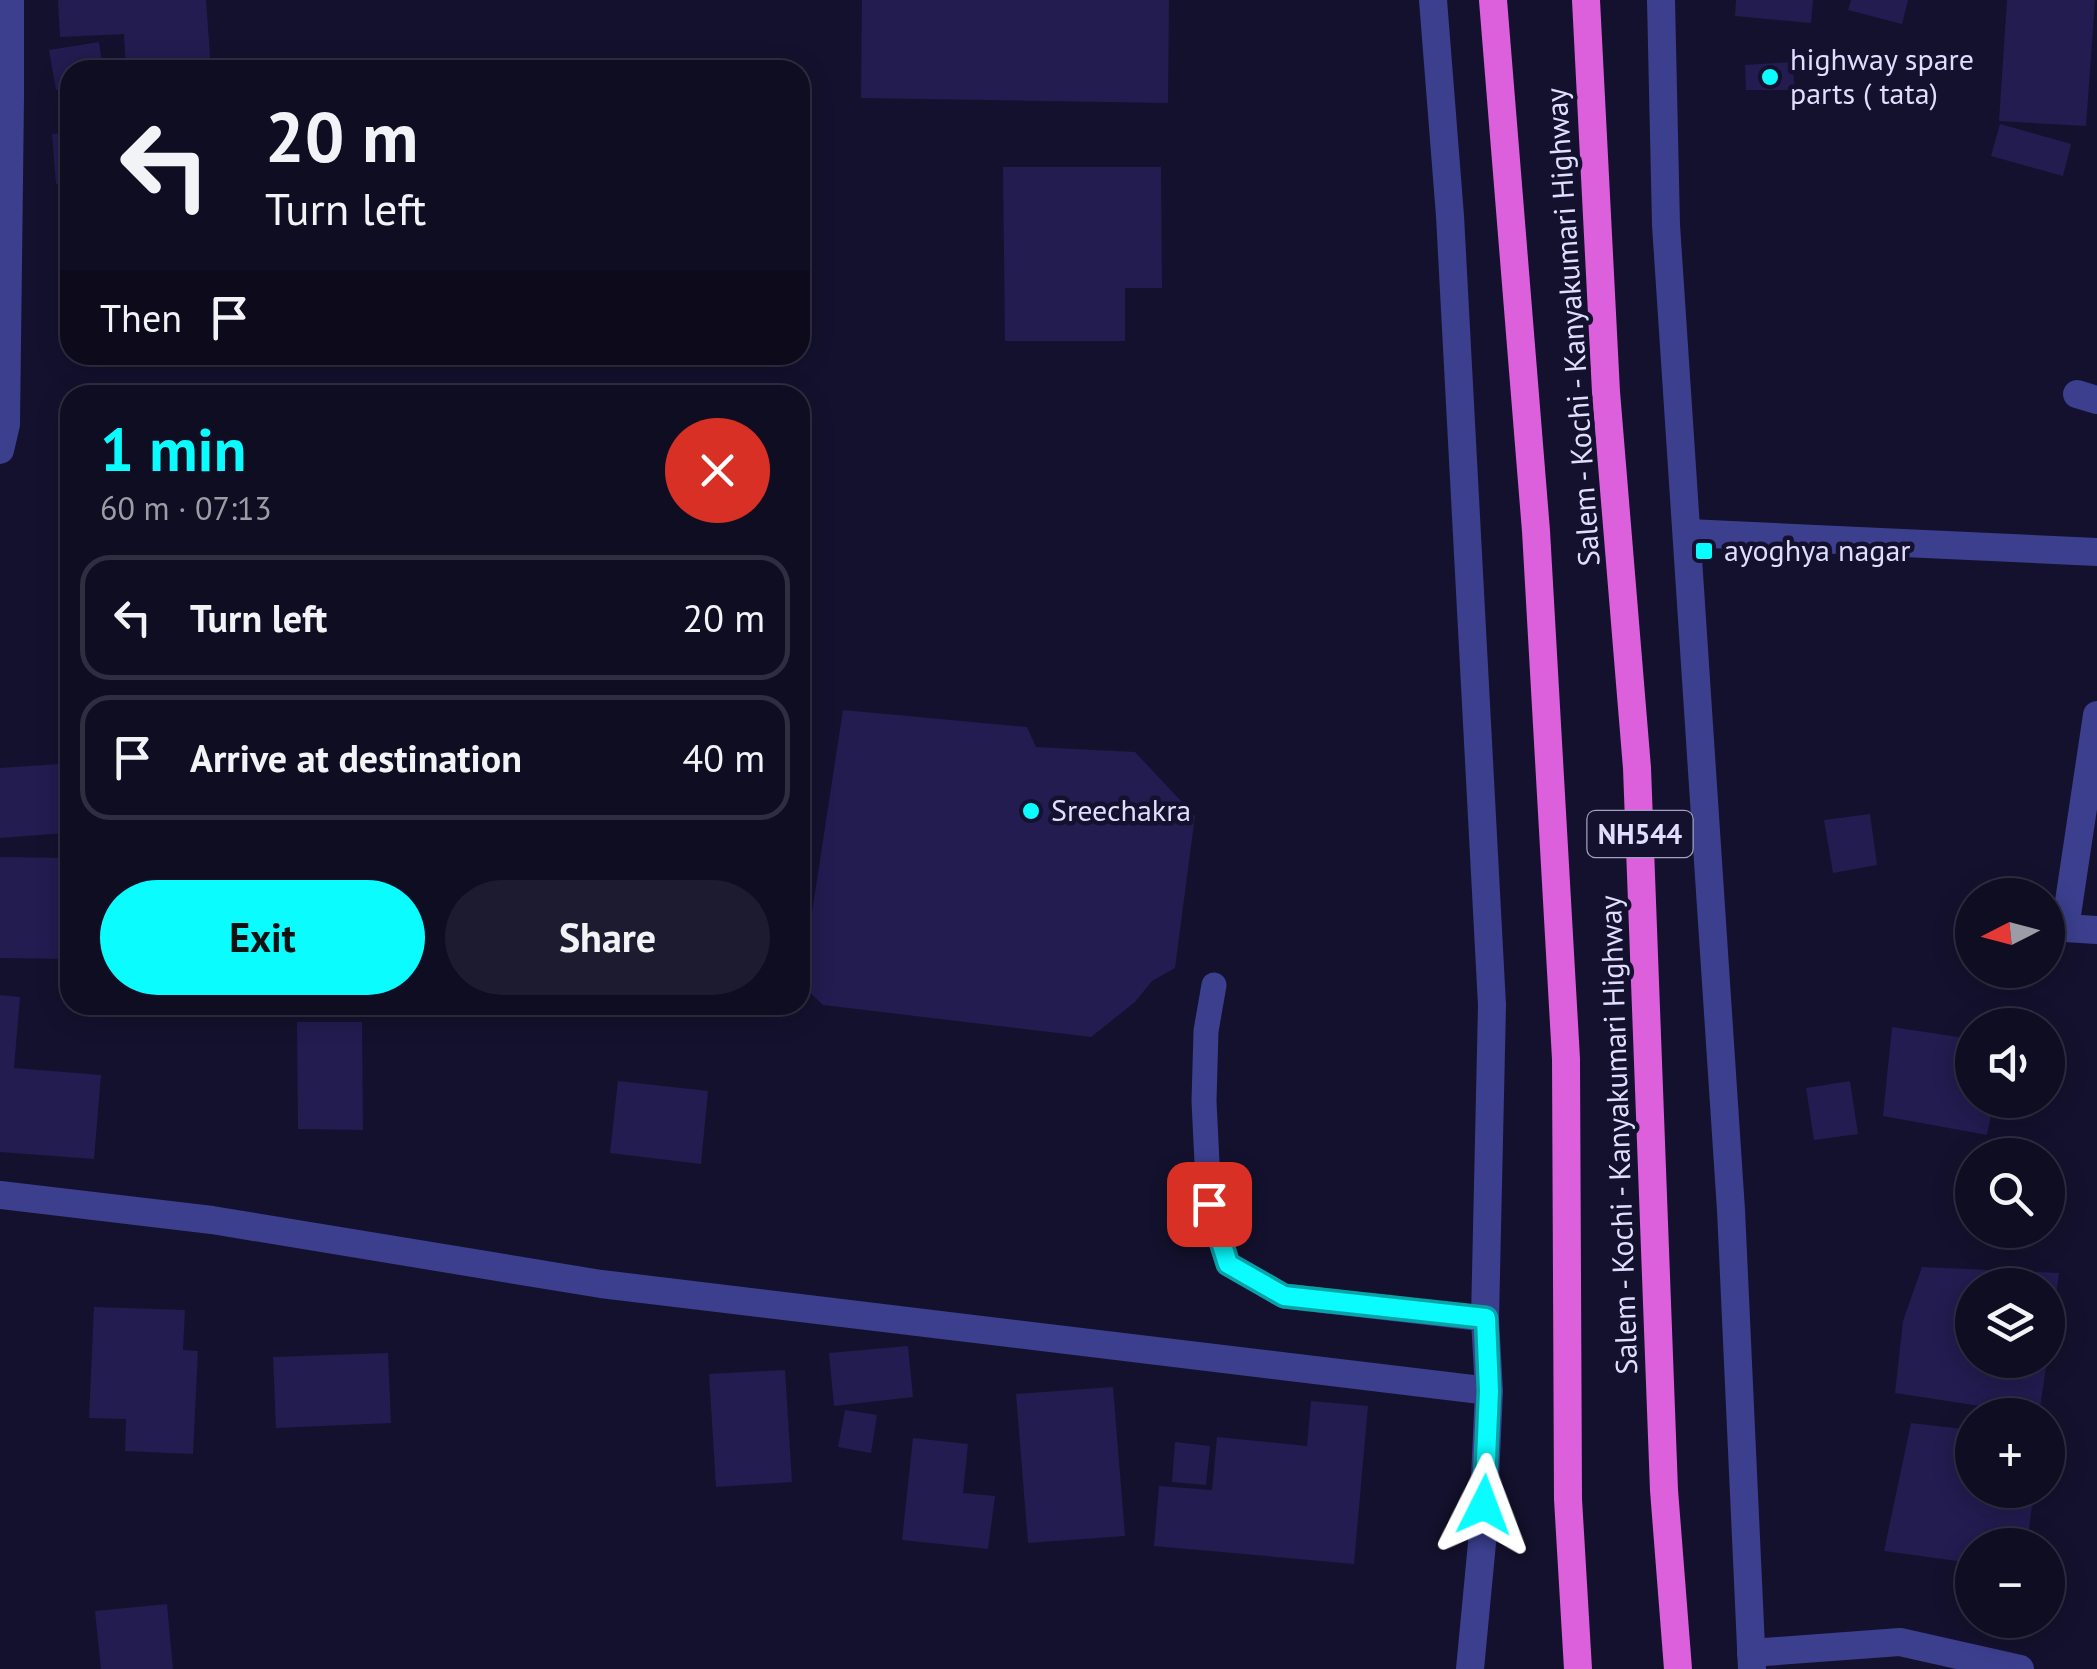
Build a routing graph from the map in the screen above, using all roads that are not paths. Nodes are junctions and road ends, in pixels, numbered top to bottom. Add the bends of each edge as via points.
1 (10, 0) edge
2 (1433, 0) edge
3 (1493, 0) edge
4 (1586, 0) edge
5 (1661, 0) edge
6 (5, 99) edge
7 (2, 433) edge
8 (1688, 533) junction
9 (2097, 552) edge
10 (2097, 715) edge
11 (2097, 930) edge
12 (1214, 986) dead end
13 (0, 1196) edge
14 (1486, 1318) junction
15 (1489, 1391) junction
16 (1752, 1661) edge
17 (1470, 1669) edge
18 (1578, 1669) edge
19 (1678, 1669) edge
20 (2020, 1669) edge

1 - 6 street
2 - 14 street via 1492,1005
3 - 18 highway, Salem - Kochi - Kanyakumari Highway / NH544 via 1536,531 1566,1059 1568,1499
4 - 19 highway, Salem - Kochi - Kanyakumari Highway / NH544 via 1606,392 1638,768 1664,1490
5 - 8 street via 1666,225
6 - 7 street
8 - 9 street
8 - 16 street
10 - 11 street via 2064,928
12 - 14 lane via 1206,1031 1208,1187 1228,1264 1284,1296
13 - 15 street via 212,1220 601,1284
14 - 15 street
15 - 17 street
16 - 20 street via 1900,1642

